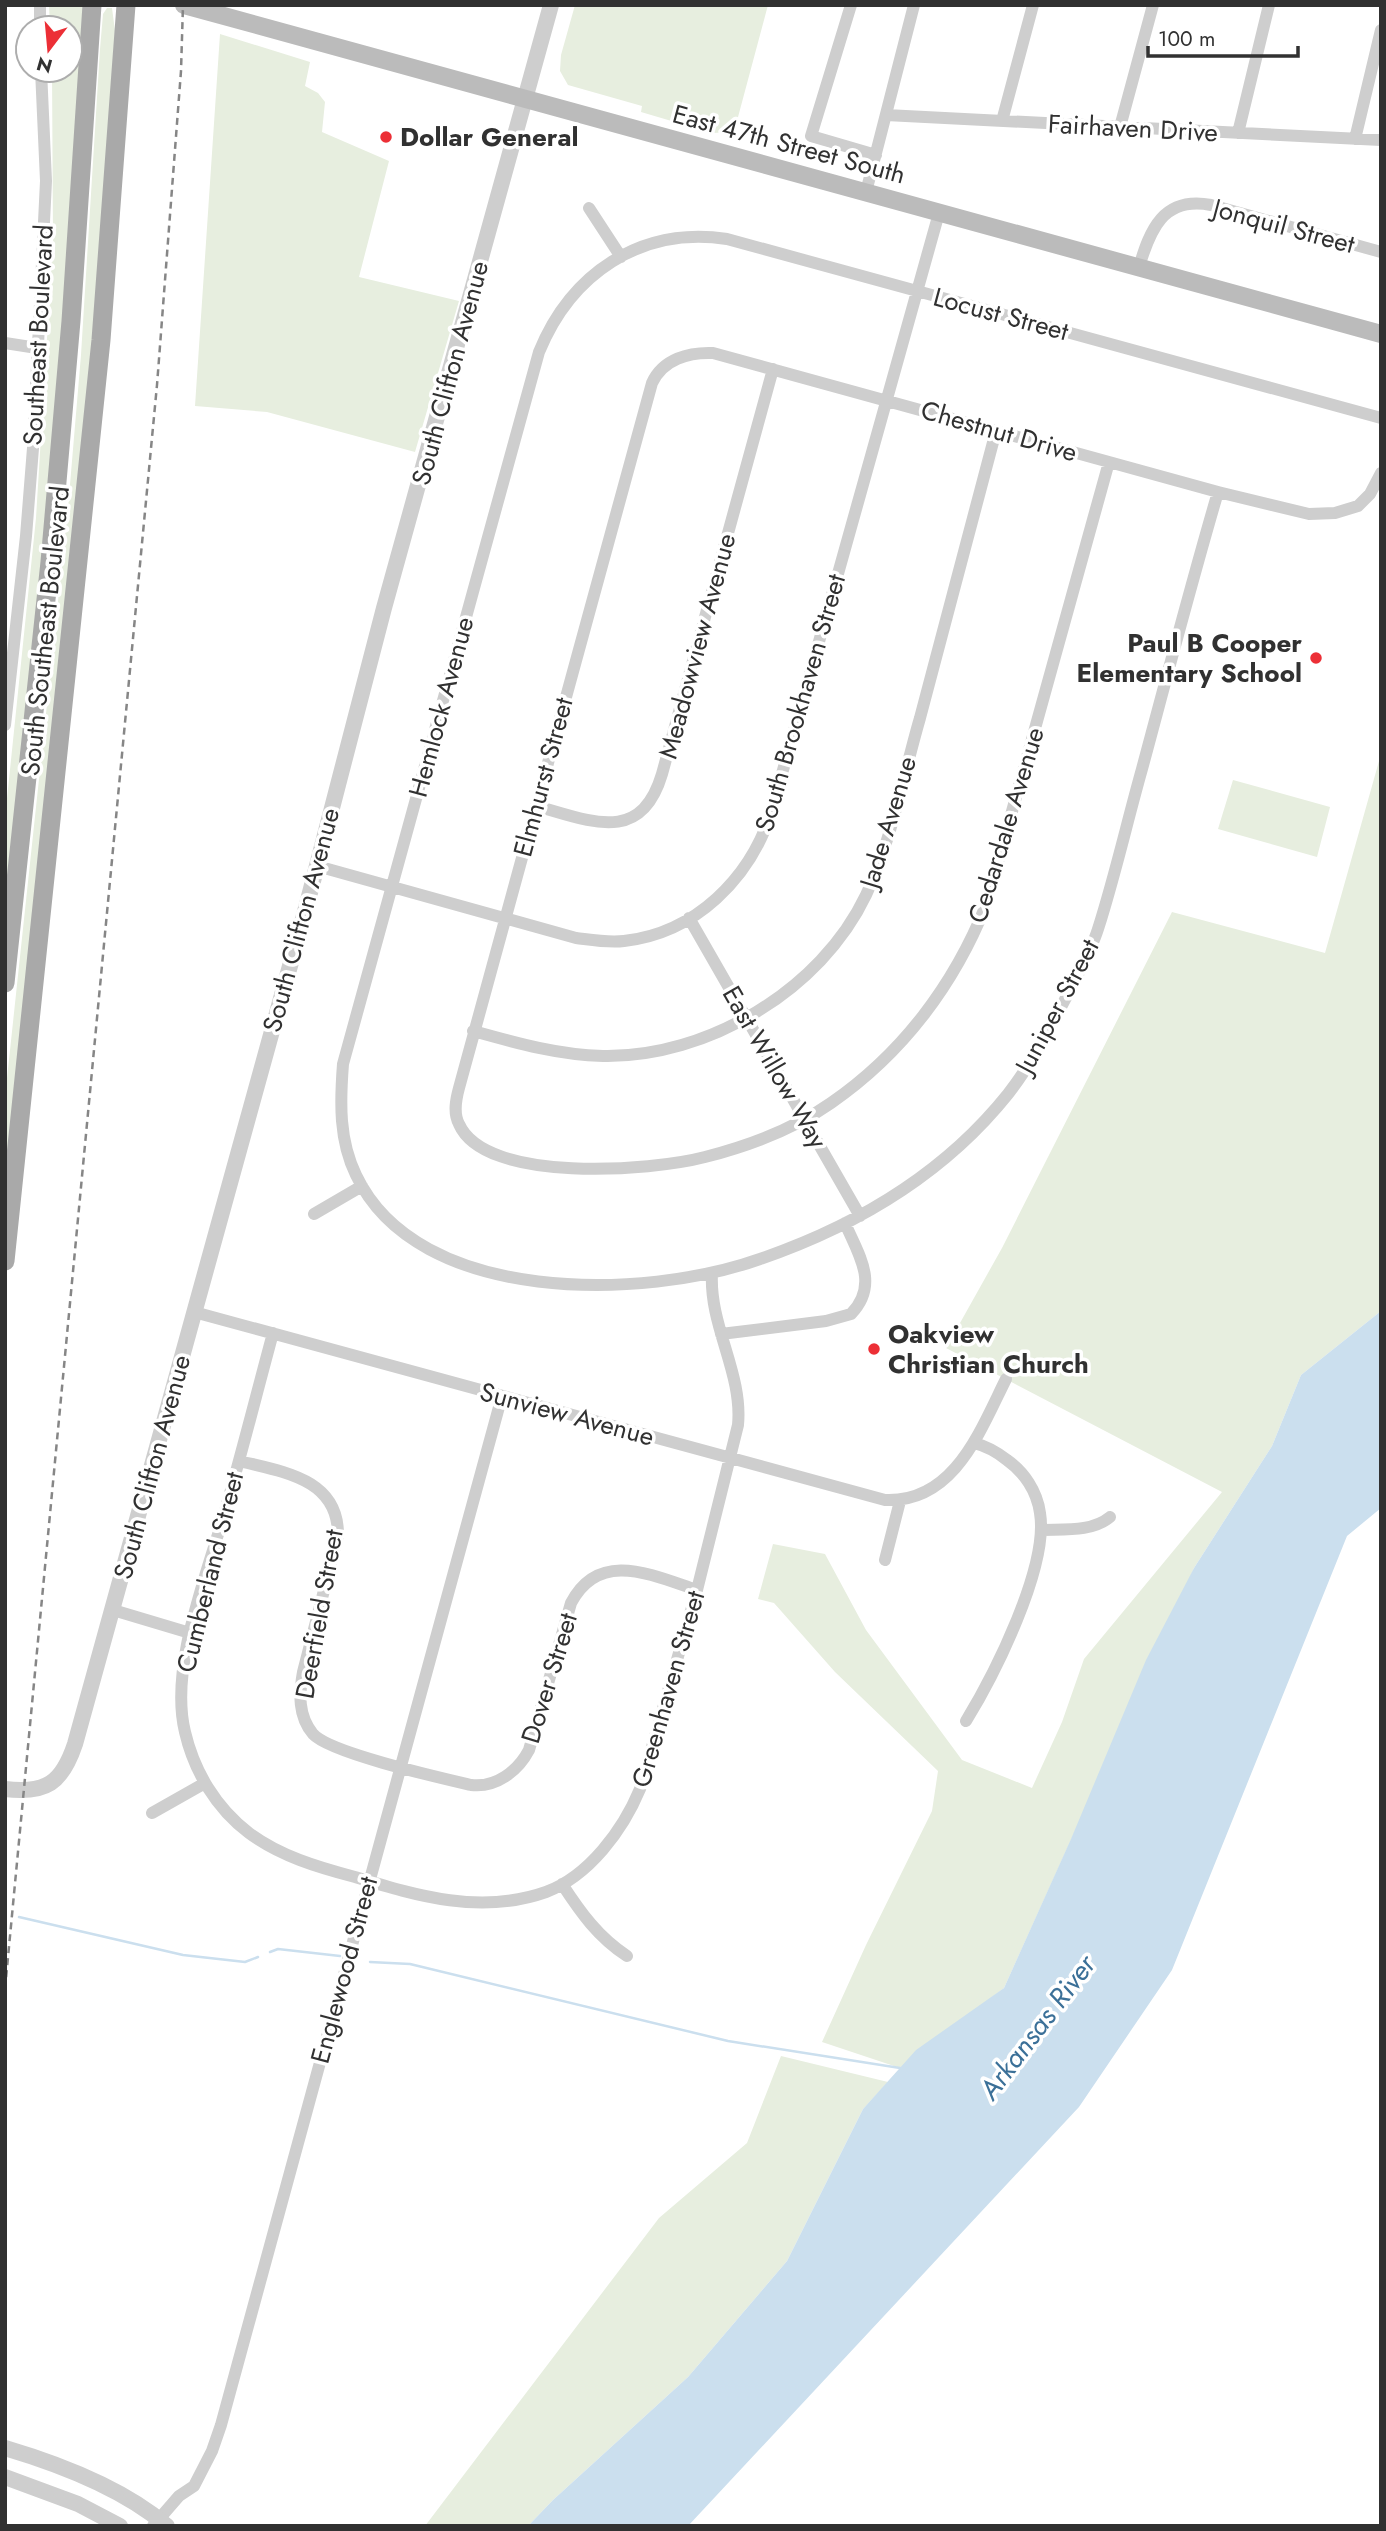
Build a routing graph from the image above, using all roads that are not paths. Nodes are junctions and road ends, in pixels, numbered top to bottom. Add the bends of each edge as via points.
1 (92, 5) edge
2 (126, 5) edge
3 (184, 5) edge
4 (551, 5) edge
5 (851, 5) edge
6 (914, 5) edge
7 (1033, 5) edge
8 (1153, 5) edge
9 (1269, 5) edge
10 (1381, 30) edge
11 (42, 84) edge
12 (525, 99) junction
13 (886, 116) junction
14 (1002, 121) junction
15 (1120, 127) junction
16 (1238, 133) junction
17 (1355, 139) junction
18 (1381, 141) edge
19 (876, 155) junction
20 (866, 192) junction
21 (589, 208) dead end
22 (939, 213) junction
23 (1381, 252) edge
24 (621, 257) junction
25 (1139, 267) junction
26 (916, 290) junction
27 (1381, 334) edge
28 (5, 343) edge
29 (37, 348) junction
30 (773, 369) junction
31 (660, 371) joint
32 (885, 399) junction
33 (1381, 418) edge
34 (996, 430) junction
35 (1110, 462) junction
36 (1381, 473) edge
37 (1218, 492) junction
38 (5, 725) edge
39 (536, 806) junction
40 (317, 866) junction
41 (392, 886) junction
42 (504, 917) junction
43 (689, 918) junction
44 (5, 983) edge
45 (746, 1017) junction
46 (473, 1031) junction
47 (804, 1119) junction
48 (510, 1159) joint
49 (362, 1186) junction
50 (314, 1214) dead end
51 (860, 1216) junction
52 (845, 1223) junction
53 (5, 1261) edge
54 (712, 1273) junction
55 (194, 1312) junction
56 (273, 1333) junction
57 (721, 1334) junction
58 (1006, 1379) dead end
59 (502, 1396) junction
60 (974, 1443) junction
61 (731, 1459) junction
62 (239, 1461) junction
63 (900, 1501) junction
64 (1110, 1517) dead end
65 (1041, 1530) junction
66 (885, 1560) dead end
67 (697, 1590) junction
68 (113, 1610) junction
69 (190, 1633) junction
70 (966, 1721) dead end
71 (400, 1766) junction
72 (205, 1783) junction
73 (5, 1789) edge
74 (152, 1813) dead end
75 (368, 1881) junction
76 (562, 1884) junction
77 (627, 1956) dead end
78 (5, 2448) edge
79 (5, 2477) edge
80 (159, 2523) edge
81 (120, 2526) edge

1 - 44 main road, South Southeast Boulevard via 55,509
2 - 53 main road, South Southeast Boulevard via 101,340
3 - 12 main road, East 47th Street South
4 - 12 street, South Clifton Avenue
5 - 19 street via 811,136
6 - 13 street
7 - 14 street
8 - 15 street
9 - 16 street
10 - 17 street
11 - 29 street, Southeast Boulevard via 46,181
12 - 20 main road, East 47th Street South
12 - 40 street, South Clifton Avenue
13 - 14 street, Fairhaven Drive
13 - 19 street
14 - 15 street, Fairhaven Drive
15 - 16 street, Fairhaven Drive
16 - 17 street, Fairhaven Drive
17 - 18 street, Fairhaven Drive
19 - 20 street
20 - 22 main road, East 47th Street South
21 - 24 street
22 - 25 main road, East 47th Street South
22 - 26 street, South Brookhaven Street
23 - 25 street, Jonquil Street via 1197,203 1175,209 1154,225
24 - 26 street, Locust Street via 669,240 717,237
24 - 41 street, Hemlock Avenue via 570,298 539,352
25 - 27 main road, East 47th Street South
26 - 32 street, South Brookhaven Street
26 - 33 street, Locust Street
28 - 29 street
29 - 38 street, Southeast Boulevard via 27,533
30 - 31 street, Chestnut Drive via 699,352
30 - 32 street, Chestnut Drive
30 - 39 street, Meadowview Avenue via 663,774 651,802 635,816 614,822
31 - 39 street, Elmhurst Street via 652,383
32 - 34 street, Chestnut Drive
32 - 43 street, South Brookhaven Street via 766,827 736,880
34 - 35 street, Chestnut Drive
34 - 45 street, Jade Avenue via 871,882 847,927 817,964
35 - 37 street, Chestnut Drive
35 - 47 street, Cedardale Avenue via 995,875 974,934 936,1000 898,1046 853,1087
36 - 37 street, Chestnut Drive via 1365,501 1325,514
37 - 51 street, Juniper Street via 1098,929 1078,976 1028,1066 987,1118 918,1181
39 - 42 street, Elmhurst Street
40 - 41 street, South Brookhaven Street
40 - 55 street, South Clifton Avenue
41 - 42 street, South Brookhaven Street
41 - 49 street, Hemlock Avenue via 343,1064 343,1135
42 - 43 street, South Brookhaven Street via 576,938 609,941 647,937
42 - 46 street, Elmhurst Street
43 - 45 street, East Willow Way
45 - 46 street, Jade Avenue via 687,1044 619,1056 553,1052
45 - 47 street, East Willow Way
46 - 48 street, Elmhurst Street via 456,1099 457,1122 481,1148
47 - 48 street, Cedardale Avenue via 730,1150 666,1165 588,1169
47 - 51 street, East Willow Way
49 - 50 street
49 - 54 street, Juniper Street via 403,1233 441,1256 477,1270 528,1280 597,1284
51 - 52 street, Juniper Street
52 - 54 street, Juniper Street via 758,1260
52 - 57 street via 867,1273 861,1300 851,1314
54 - 57 street, Greenhaven Street
55 - 56 street, Sunview Avenue
55 - 68 street, South Clifton Avenue
56 - 59 street, Sunview Avenue
56 - 62 street, Cumberland Street
57 - 61 street, Greenhaven Street via 739,1401
58 - 60 street
59 - 61 street, Sunview Avenue
59 - 71 street, Englewood Street
60 - 63 street via 937,1485 923,1495
60 - 65 street via 1004,1457 1024,1476 1038,1502
61 - 63 street, Sunview Avenue
61 - 67 street, Greenhaven Street
62 - 69 street, Cumberland Street
62 - 71 street, Deerfield Street via 316,1486 337,1516 338,1536 301,1681 300,1703 306,1723 334,1748
63 - 66 street
64 - 65 street via 1090,1527
65 - 70 street via 1035,1565 1007,1641
67 - 71 street, Dover Street via 629,1570 602,1572 571,1604 529,1750 519,1765 499,1780 479,1786
67 - 76 street, Greenhaven Street via 632,1808 599,1854
68 - 69 street
68 - 73 street, South Clifton Avenue via 75,1744 62,1772 47,1787
69 - 72 street, Cumberland Street via 181,1710 189,1748
71 - 75 street, Englewood Street
72 - 74 street
72 - 75 street, Cumberland Street via 240,1825 268,1845 303,1862
75 - 76 street, Greenhaven Street via 430,1898 472,1903 522,1898
75 - 80 street, Englewood Street via 221,2425 194,2486 179,2496
76 - 77 street via 590,1925
78 - 80 street via 76,2473
79 - 81 street via 78,2504

